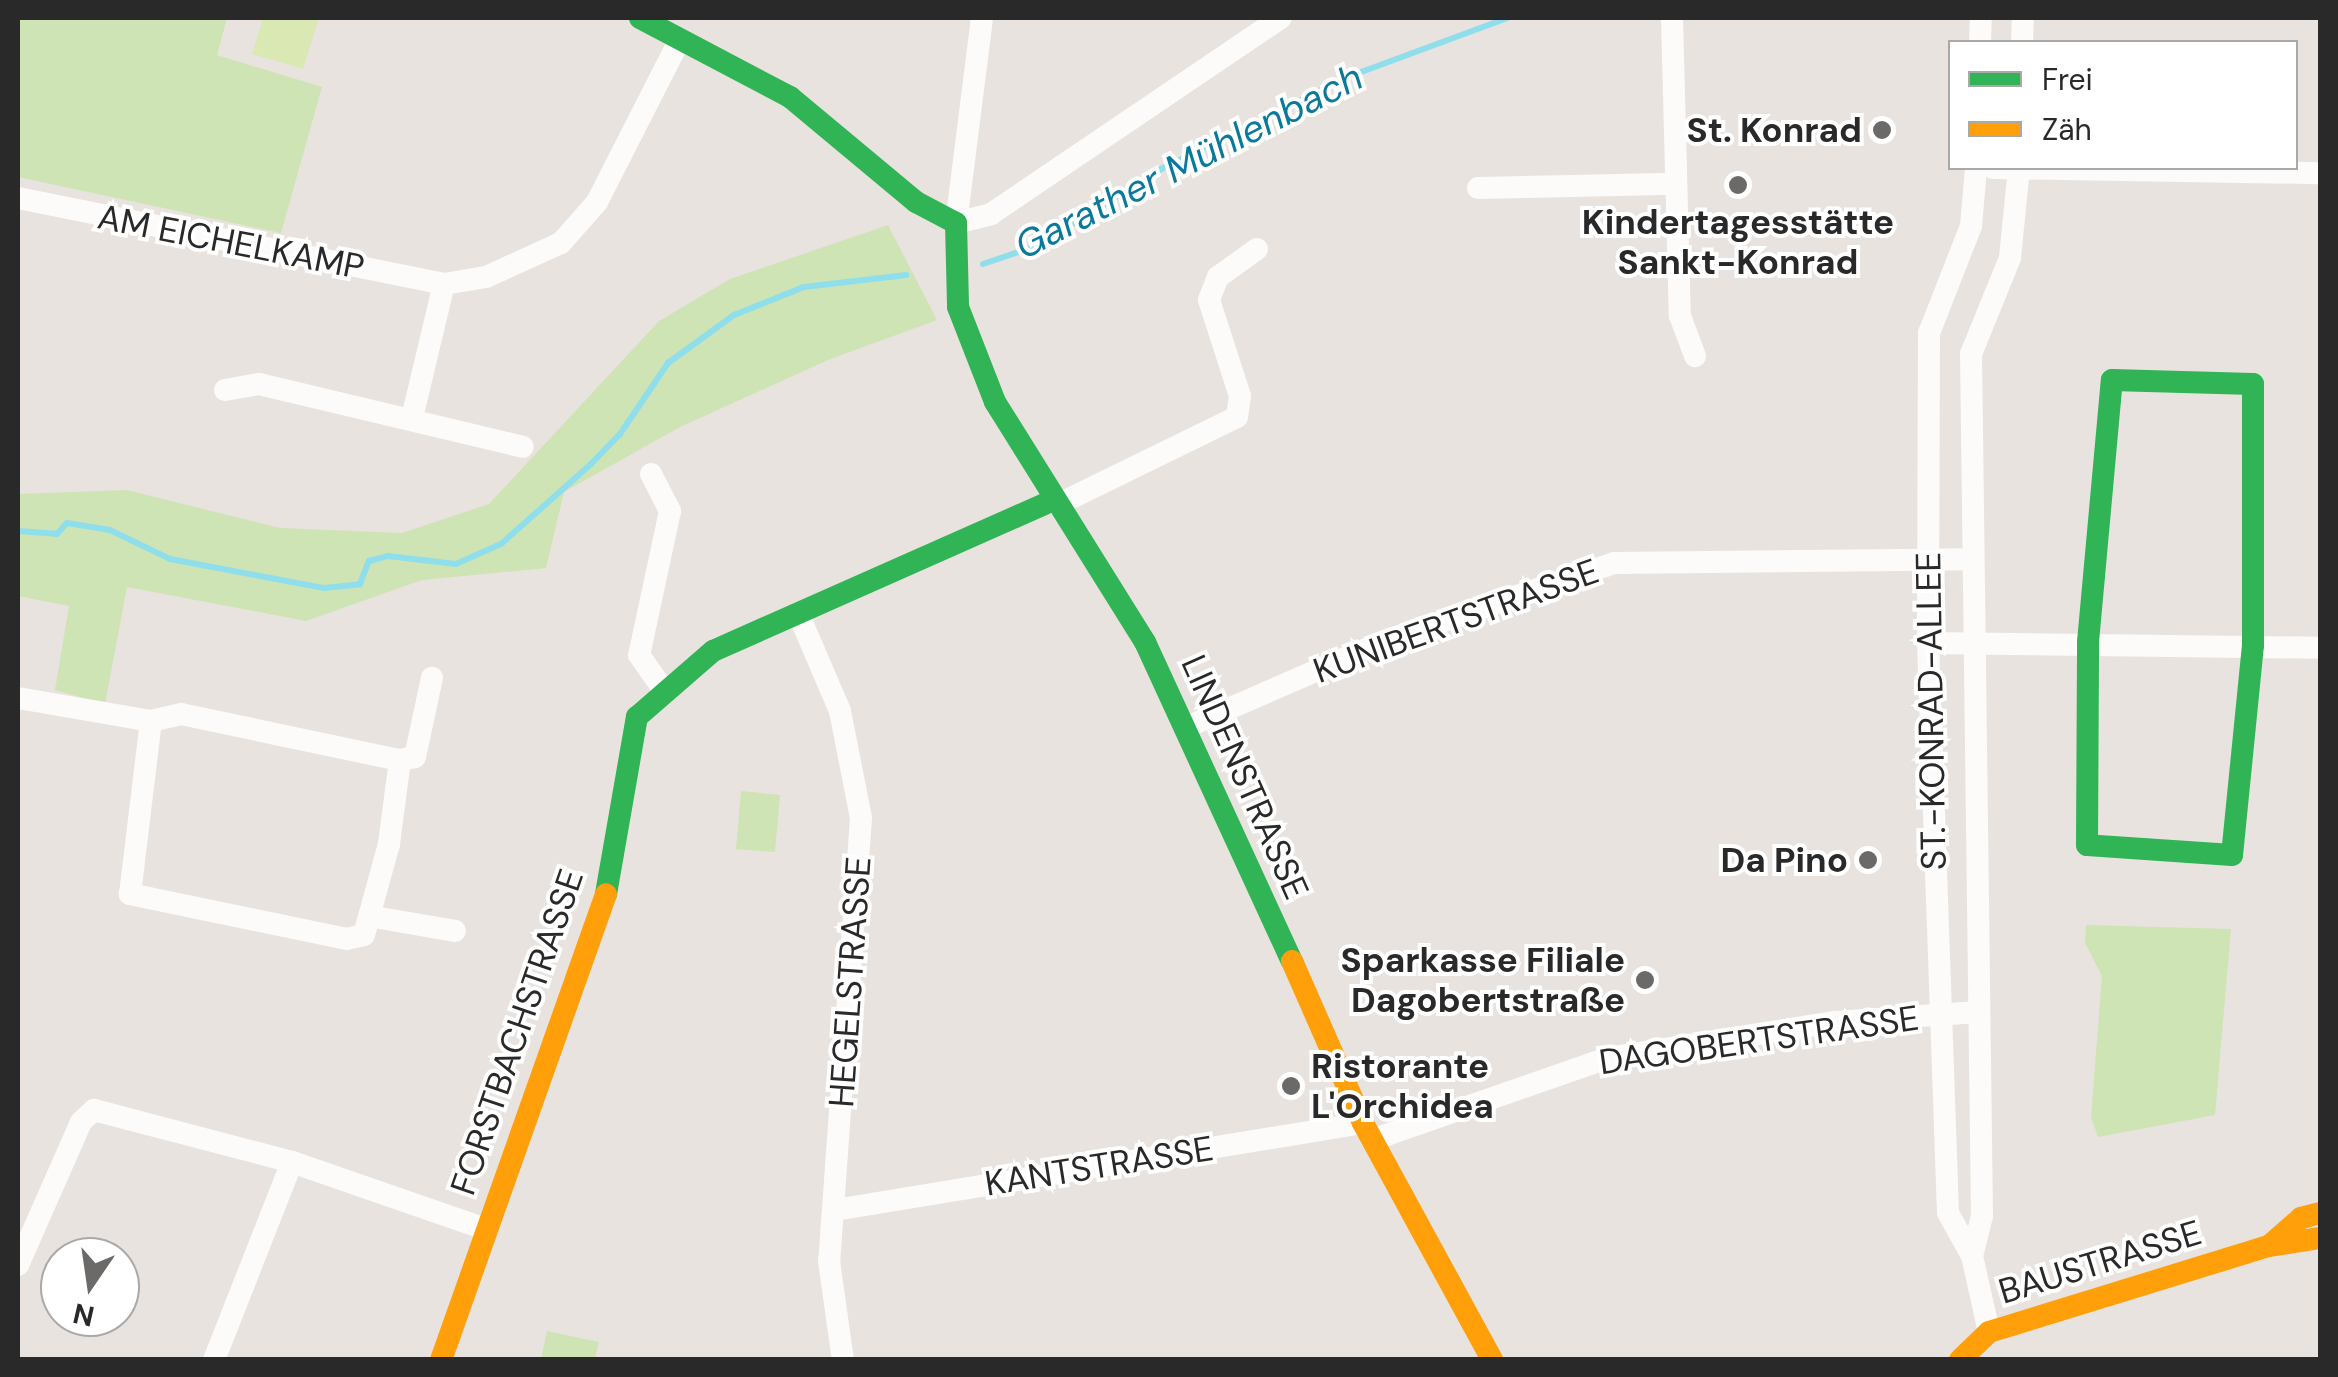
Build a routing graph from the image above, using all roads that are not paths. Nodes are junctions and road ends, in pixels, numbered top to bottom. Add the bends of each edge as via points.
1 (640, 18) edge
2 (982, 18) edge
3 (1281, 18) edge
4 (1672, 18) edge
5 (678, 41) junction
6 (1976, 170) edge
7 (2019, 170) edge
8 (2139, 170) edge
9 (2320, 173) edge
10 (1676, 184) junction
11 (1478, 188) dead end
12 (18, 201) edge
13 (956, 222) junction
14 (1257, 248) dead end
15 (444, 284) junction
16 (1695, 356) dead end
17 (225, 390) dead end
18 (412, 418) junction
19 (523, 447) dead end
20 (652, 474) dead end
21 (1055, 503) junction
22 (1928, 556) junction
23 (1972, 559) junction
24 (798, 613) junction
25 (1975, 641) junction
26 (2088, 642) junction
27 (1928, 643) junction
28 (2253, 645) junction
29 (2320, 648) edge
30 (432, 678) dead end
31 (663, 689) junction
32 (18, 698) edge
33 (151, 722) junction
34 (1189, 726) junction
35 (400, 760) junction
36 (374, 916) junction
37 (455, 931) dead end
38 (1978, 1012) junction
39 (1936, 1014) junction
40 (1367, 1132) junction
41 (292, 1162) junction
42 (2317, 1208) edge
43 (836, 1210) junction
44 (485, 1229) junction
45 (2320, 1238) edge
46 (2269, 1246) junction
47 (1972, 1256) junction
48 (18, 1265) edge
49 (1989, 1332) junction
50 (214, 1360) edge
51 (442, 1360) edge
52 (843, 1360) edge
53 (1492, 1360) edge
54 (1960, 1360) edge

1 - 5 street
2 - 13 street
3 - 13 street via 991,214
4 - 10 street
5 - 13 street via 790,97 916,202
5 - 15 street, AM EICHELKAMP via 597,202 561,242 486,277
6 - 22 street, ST.-KONRAD-ALLEE via 1972,226 1929,333
7 - 23 street, ST.-KONRAD-ALLEE via 2010,258 1971,354
8 - 9 street
10 - 11 street
10 - 16 street via 1680,316
12 - 15 street, AM EICHELKAMP
13 - 21 street, LINDENSTRASSE via 956,284 968,340 994,402
14 - 21 street via 1218,277 1210,300 1240,396 1237,417
15 - 18 street
17 - 18 street via 259,384
18 - 19 street
20 - 31 street via 670,511 639,655
21 - 24 street, FORSTBACHSTRASSE
21 - 34 street, LINDENSTRASSE
22 - 23 street, KUNIBERTSTRASSE
22 - 27 street, ST.-KONRAD-ALLEE
22 - 34 street, KUNIBERTSTRASSE via 1614,562 1382,642
23 - 25 street, ST.-KONRAD-ALLEE
24 - 31 street, FORSTBACHSTRASSE via 713,651
24 - 43 street, HEGELSTRASSE via 840,710 861,818
25 - 26 street
25 - 27 street
25 - 38 street, ST.-KONRAD-ALLEE
26 - 28 street
26 - 28 street via 2087,846 2232,855
26 - 28 street via 2112,380 2253,384
27 - 39 street, ST.-KONRAD-ALLEE
28 - 29 street
30 - 35 street via 416,756
31 - 44 street, FORSTBACHSTRASSE via 637,717 610,880 591,948
32 - 33 street
33 - 35 street via 181,714
33 - 36 street via 130,894 347,939 364,935
34 - 40 street, LINDENSTRASSE
35 - 36 street
36 - 37 street
38 - 39 street, DAGOBERTSTRASSE
38 - 47 street, ST.-KONRAD-ALLEE via 1982,1216
39 - 40 street, DAGOBERTSTRASSE via 1835,1022 1607,1058
39 - 47 street, ST.-KONRAD-ALLEE via 1948,1213
40 - 43 street, KANTSTRASSE
40 - 53 street, LINDENSTRASSE
41 - 44 street
41 - 48 street via 94,1110 81,1122
41 - 50 street
42 - 46 street, BAUSTRASSE
43 - 52 street, HEGELSTRASSE via 829,1261
44 - 51 street, FORSTBACHSTRASSE
45 - 46 street, BAUSTRASSE
46 - 49 street, BAUSTRASSE
47 - 49 street, ST.-KONRAD-ALLEE
49 - 54 street, BAUSTRASSE

